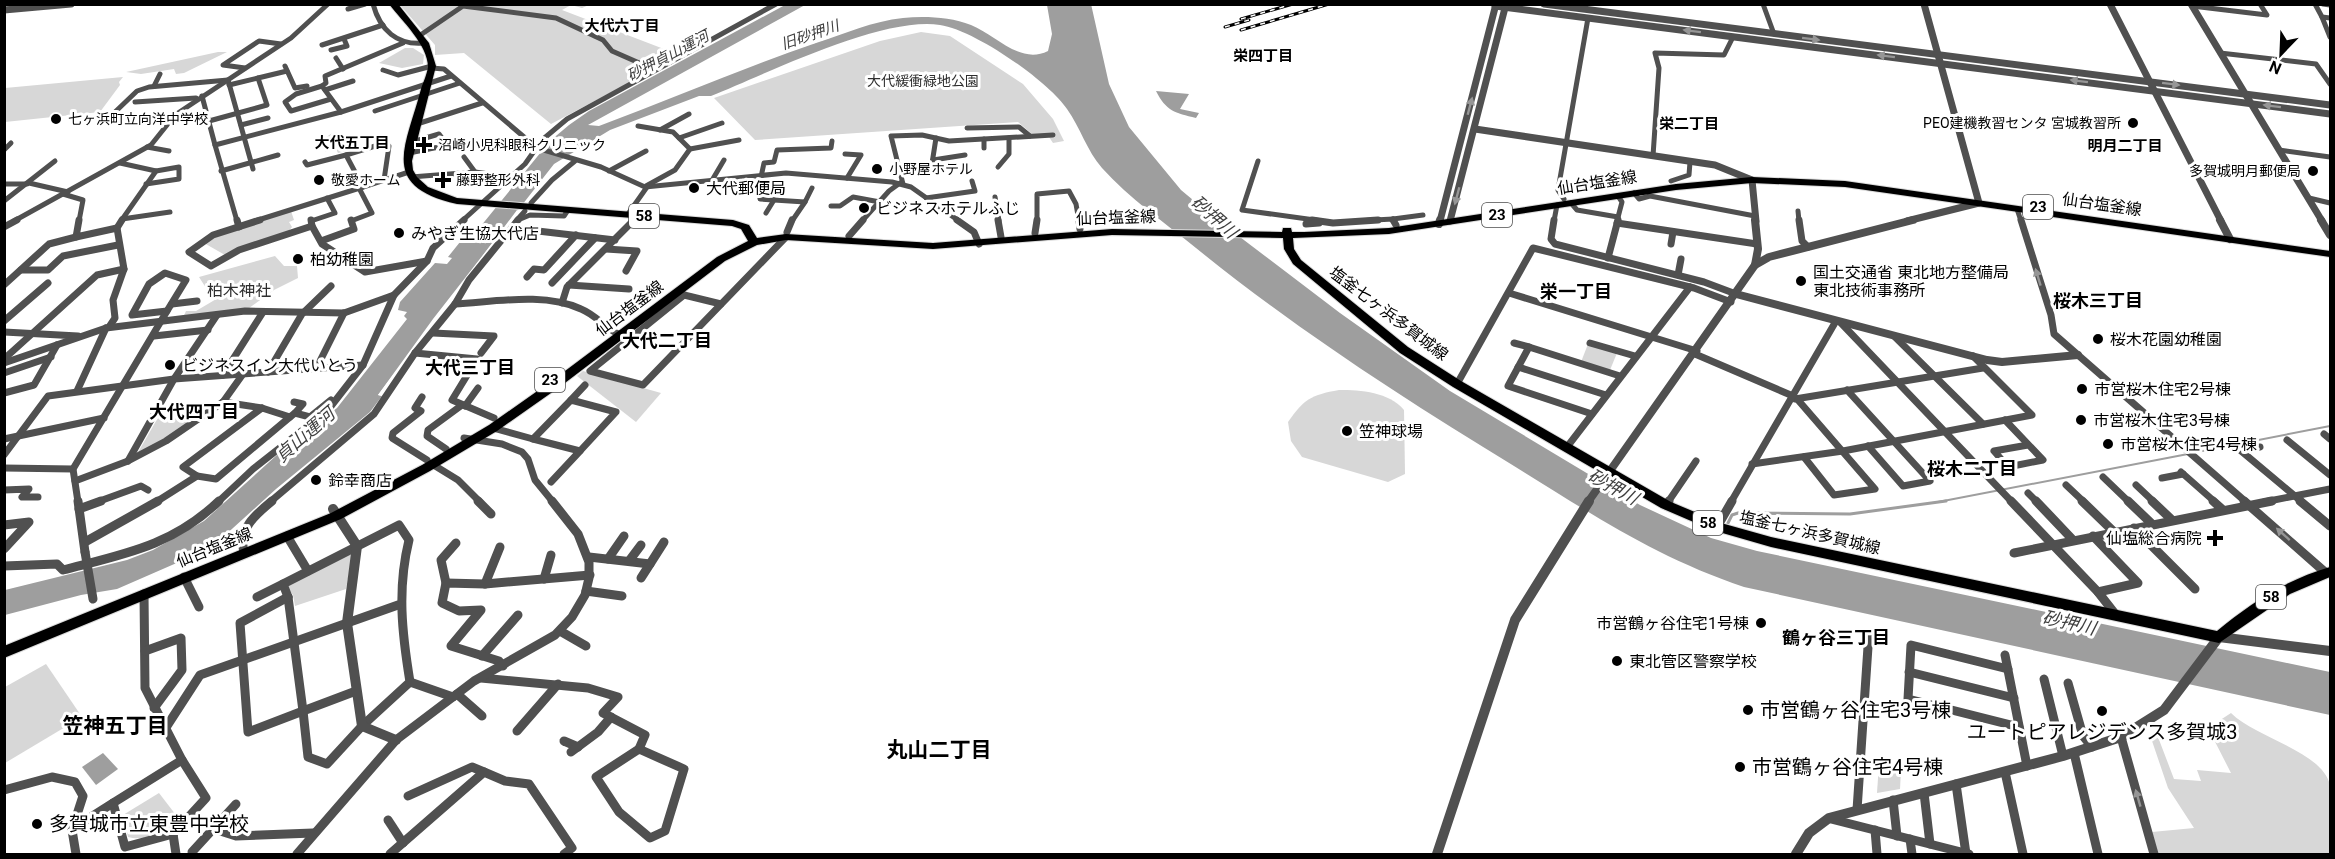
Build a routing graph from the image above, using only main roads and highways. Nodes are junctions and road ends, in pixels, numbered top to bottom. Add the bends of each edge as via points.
1 (393, 4) edge
2 (1748, 177) junction
3 (1979, 201) junction
4 (1564, 202) junction
5 (1446, 220) junction
6 (1165, 230) junction
7 (1287, 232) junction
8 (786, 235) junction
9 (2228, 237) junction
10 (753, 240) junction
11 (979, 242) junction
12 (2331, 250) edge
13 (2331, 254) edge
14 (617, 333) junction
15 (469, 439) junction
16 (429, 462) junction
17 (334, 512) junction
18 (243, 549) junction
19 (2328, 573) edge
20 (94, 607) junction
21 (4, 644) edge
22 (4, 652) edge

1 - 10 main road, 58 via 422,39 432,67 409,153 410,175 422,188 437,196 481,204 733,223 745,227
2 - 3 main road, 仙台塩釜線 / 23 via 1849,180
2 - 4 main road, 仙台塩釜線 / 23
2 - 4 main road, 仙台塩釜線 / 23 via 1671,181
3 - 9 main road, 仙台塩釜線 / 23
3 - 9 main road, 仙台塩釜線 / 23
4 - 5 main road, 仙台塩釜線 / 23
5 - 7 main road, 仙台塩釜線 / 23
5 - 7 main road, 仙台塩釜線 / 23 via 1361,233
6 - 7 main road, 仙台塩釜線 / 23
6 - 11 main road, 仙台塩釜線 / 23
6 - 11 main road, 仙台塩釜線 / 23 via 1080,229
7 - 19 main road, 塩釜七ヶ浜多賀城線 / 58 via 1292,256 1305,270 1404,350 1607,475 1717,526 1771,542 2116,615 2216,641 2277,592
8 - 10 main road, 仙台塩釜線 / 23
8 - 11 main road, 仙台塩釜線 / 23
8 - 11 main road, 仙台塩釜線 / 23 via 907,246
9 - 12 main road, 仙台塩釜線 / 23
9 - 13 main road, 仙台塩釜線 / 23
10 - 14 main road, 仙台塩釜線 / 23 via 721,259 680,294
10 - 14 main road, 仙台塩釜線 / 23 via 727,248
14 - 15 main road, 仙台塩釜線 / 23
15 - 16 main road, 仙台塩釜線 / 23
15 - 16 main road, 仙台塩釜線 / 23
16 - 17 main road, 仙台塩釜線 / 23
17 - 18 main road, 仙台塩釜線 / 23
17 - 18 main road, 仙台塩釜線 / 23 via 287,536
18 - 20 main road, 仙台塩釜線 / 23
18 - 20 main road, 仙台塩釜線 / 23 via 144,594
20 - 21 main road, 仙台塩釜線 / 23
20 - 22 main road, 仙台塩釜線 / 23

